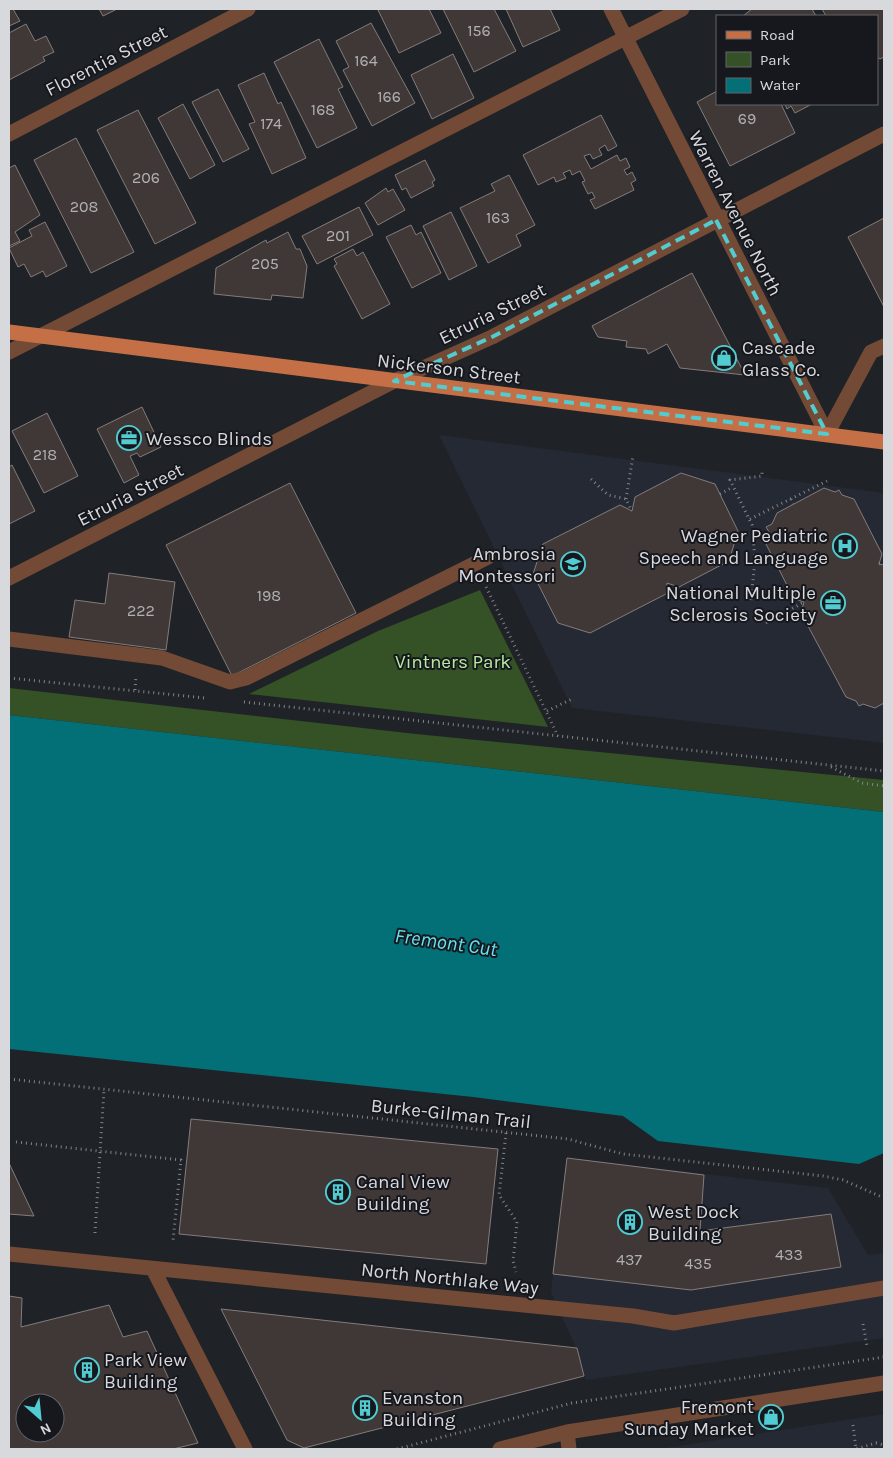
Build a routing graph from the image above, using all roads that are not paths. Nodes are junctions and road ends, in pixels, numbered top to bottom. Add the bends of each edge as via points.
1 (611, 9) edge
2 (682, 9) edge
3 (245, 10) edge
4 (625, 38) junction
5 (9, 134) edge
6 (884, 134) edge
7 (716, 220) junction
8 (9, 332) edge
9 (41, 336) junction
10 (884, 346) edge
11 (9, 352) edge
12 (394, 381) junction
13 (827, 434) junction
14 (884, 442) edge
15 (488, 558) dead end
16 (9, 578) edge
17 (9, 639) edge
18 (9, 1254) edge
19 (153, 1269) junction
20 (884, 1288) edge
21 (884, 1383) edge
22 (567, 1432) junction
23 (245, 1449) edge
24 (500, 1449) edge
25 (569, 1449) edge

1 - 4 street, Warren Avenue North
2 - 4 street
3 - 5 street, Florentia Street
4 - 7 street, Warren Avenue North
4 - 9 street
6 - 7 street, Etruria Street
7 - 12 street, Etruria Street via 492,336
7 - 13 street, Warren Avenue North
8 - 9 main road, Nickerson Street
9 - 11 street
9 - 12 main road, Nickerson Street
10 - 13 street via 872,352
12 - 13 main road, Nickerson Street
12 - 16 street, Etruria Street
13 - 14 main road, Nickerson Street
15 - 17 street via 246,678 230,682 162,658
18 - 19 street, North Northlake Way
19 - 20 street, North Northlake Way via 633,1316 674,1323
19 - 23 street
21 - 22 street
22 - 24 street
22 - 25 street

